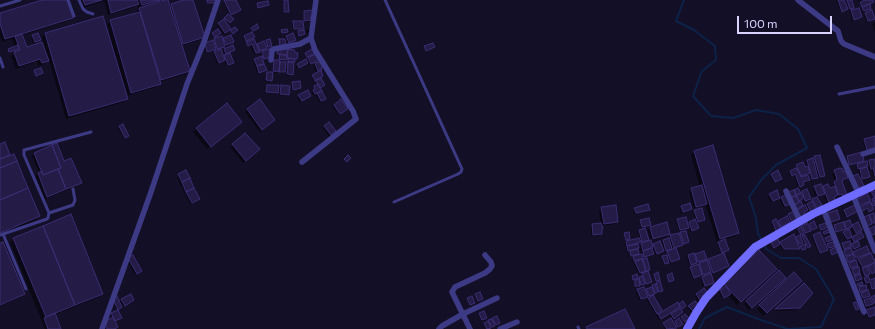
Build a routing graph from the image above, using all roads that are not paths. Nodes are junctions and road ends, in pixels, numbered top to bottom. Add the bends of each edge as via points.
1 (20, 0) edge
2 (68, 0) edge
3 (79, 0) edge
4 (218, 0) edge
5 (316, 0) edge
6 (385, 0) edge
7 (798, 0) edge
8 (0, 6) edge
9 (93, 14) dead end
10 (74, 16) dead end
11 (311, 38) junction
12 (875, 57) edge
13 (0, 58) edge
14 (271, 60) dead end
15 (3, 67) dead end
16 (875, 87) edge
17 (839, 94) dead end
18 (91, 132) dead end
19 (837, 147) dead end
20 (875, 150) edge
21 (863, 154) dead end
22 (302, 162) dead end
23 (875, 185) edge
24 (73, 189) dead end
25 (786, 190) dead end
26 (855, 194) junction
27 (394, 202) dead end
28 (823, 209) junction
29 (49, 212) junction
30 (800, 221) junction
31 (1, 234) edge
32 (875, 251) edge
33 (484, 255) dead end
34 (26, 289) dead end
35 (497, 298) dead end
36 (864, 312) dead end
37 (463, 314) junction
38 (517, 322) dead end
39 (102, 329) edge
40 (439, 329) edge
41 (470, 329) edge
42 (500, 329) edge
43 (687, 329) edge

1 - 8 lane
2 - 10 lane
3 - 9 lane via 83,9
4 - 39 street
5 - 11 street
6 - 27 lane via 462,169 458,174
7 - 12 street via 838,31 844,44
11 - 14 street via 300,44 272,50
11 - 22 street via 314,50 353,111 356,120
13 - 15 lane
16 - 17 lane
18 - 29 lane via 24,150
19 - 26 street
20 - 21 street
23 - 26 street
24 - 29 lane via 75,200 72,205
25 - 30 street
26 - 28 street
26 - 32 street
28 - 30 street
28 - 36 street
29 - 31 lane via 47,219
30 - 43 street via 755,247 706,298
31 - 34 lane
33 - 37 street via 492,262 490,269 452,290
35 - 37 street
37 - 40 street
37 - 41 street
38 - 42 street

